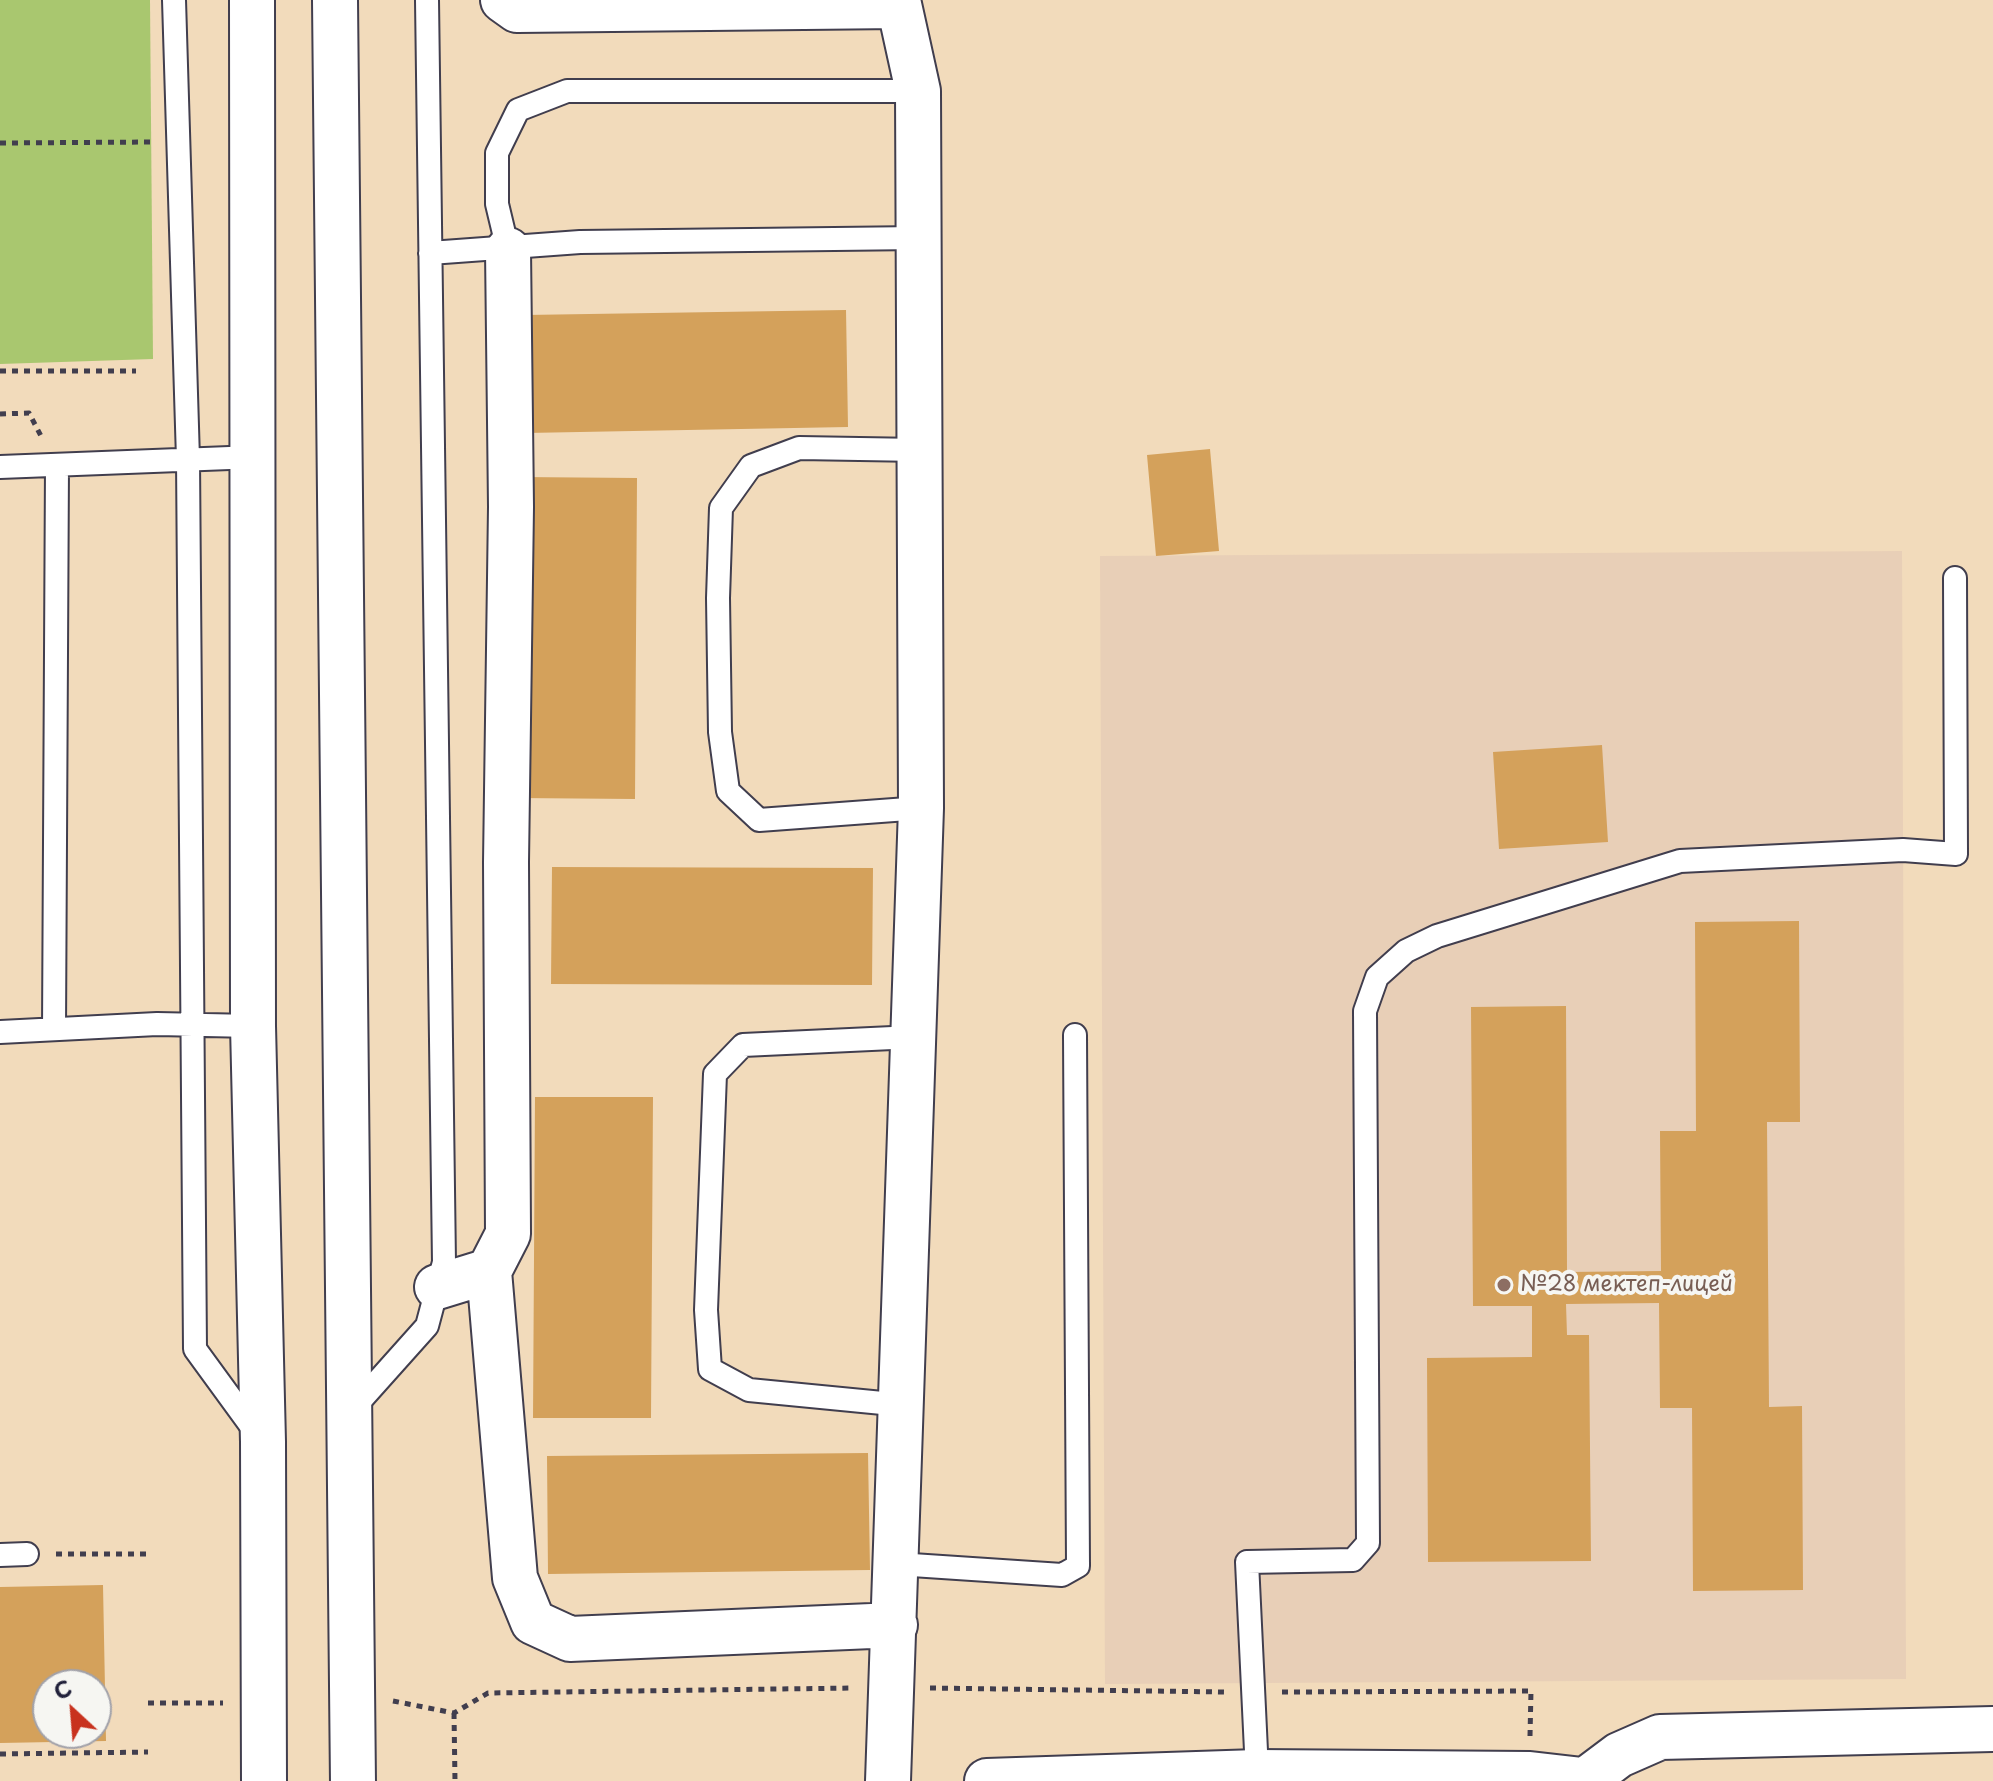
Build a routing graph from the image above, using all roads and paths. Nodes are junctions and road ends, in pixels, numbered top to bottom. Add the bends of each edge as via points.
1 (174, 0) edge
2 (252, 0) edge
3 (335, 0) edge
4 (427, 0) edge
5 (503, 0) edge
6 (898, 3) edge
7 (918, 91) junction
8 (177, 142) junction
9 (0, 143) edge
10 (919, 238) junction
11 (508, 250) junction
12 (430, 253) junction
13 (0, 371) edge
14 (136, 371) dead end
15 (0, 414) edge
16 (920, 450) junction
17 (255, 457) junction
18 (188, 459) junction
19 (57, 465) junction
20 (0, 467) edge
21 (1955, 578) dead end
22 (921, 808) junction
23 (190, 1024) junction
24 (253, 1026) junction
25 (54, 1029) junction
26 (0, 1032) edge
27 (1075, 1035) dead end
28 (914, 1037) junction
29 (489, 1271) junction
30 (437, 1287) junction
31 (903, 1405) junction
32 (347, 1415) junction
33 (263, 1442) junction
34 (27, 1554) joint
35 (150, 1554) dead end
36 (0, 1555) edge
37 (897, 1564) junction
38 (895, 1625) junction
39 (892, 1687) junction
40 (1251, 1692) junction
41 (350, 1700) junction
42 (148, 1703) dead end
43 (265, 1703) junction
44 (454, 1713) junction
45 (1993, 1729) edge
46 (148, 1752) dead end
47 (0, 1754) edge
48 (1257, 1772) junction
49 (1530, 1774) junction
50 (1589, 1780) edge
51 (264, 1781) edge
52 (353, 1781) edge
53 (455, 1781) edge
54 (888, 1781) edge
55 (987, 1781) edge

1 - 8 lane
2 - 17 street
3 - 32 street
4 - 12 lane
5 - 6 street via 517,10
6 - 7 street
7 - 10 street
7 - 11 lane via 567,91 518,110 497,153 497,204
8 - 9 path
8 - 18 lane
10 - 11 lane via 580,242
10 - 16 street
11 - 12 lane
11 - 29 street via 508,1234
12 - 30 lane via 444,1262
13 - 14 path
15 - 19 path via 29,413
16 - 22 street
16 - 22 lane via 799,448 751,466 721,508 718,598 720,732 728,791 759,820
17 - 18 lane
17 - 24 street
18 - 19 lane
18 - 23 lane
19 - 20 lane
19 - 25 lane
21 - 40 lane via 1956,854 1903,850 1680,861 1437,936 1406,951 1377,977 1365,1011 1368,1543 1353,1560 1247,1562
22 - 28 street
23 - 24 lane
23 - 25 lane
23 - 33 lane via 195,1349
24 - 33 street
25 - 26 lane
27 - 37 lane via 1078,1566 1062,1575
28 - 31 street
28 - 31 lane via 743,1045 715,1074 706,1310 710,1369 749,1390
29 - 30 street
29 - 38 street via 515,1578 533,1622 570,1639
30 - 32 lane via 427,1326
31 - 37 street
32 - 41 street
33 - 43 street
34 - 35 path
34 - 36 lane
37 - 38 street
38 - 39 street
39 - 40 path
39 - 44 path via 488,1693
39 - 54 street
40 - 48 lane
40 - 49 path via 1531,1691
41 - 44 path via 397,1701
41 - 52 street
42 - 43 path
43 - 51 street
44 - 53 path
45 - 50 street via 1660,1737 1619,1755
46 - 47 path
48 - 49 street
48 - 55 street
49 - 50 street

